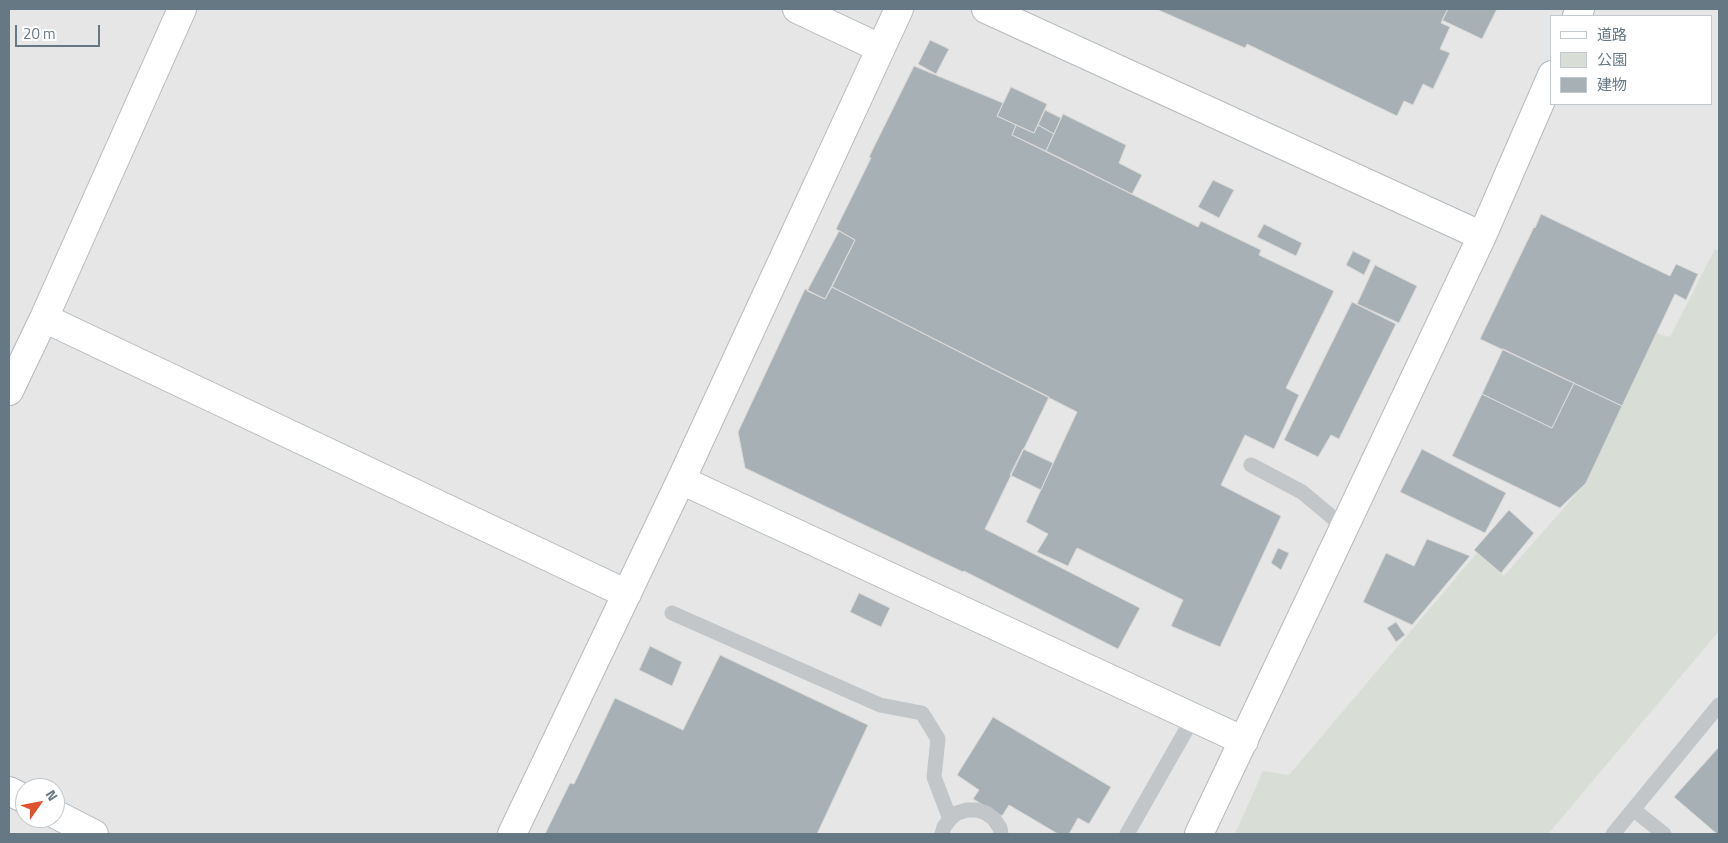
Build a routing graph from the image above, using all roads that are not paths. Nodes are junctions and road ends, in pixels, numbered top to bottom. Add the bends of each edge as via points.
1 (182, 9) edge
2 (796, 9) edge
3 (899, 9) edge
4 (986, 9) edge
5 (880, 48) junction
6 (1550, 80) edge
7 (1482, 236) junction
8 (44, 318) junction
9 (9, 391) edge
10 (1251, 465) dead end
11 (681, 480) junction
12 (1344, 528) junction
13 (627, 594) junction
14 (672, 613) dead end
15 (1719, 705) edge
16 (1194, 718) junction
17 (1244, 741) junction
18 (1634, 810) junction
19 (65, 819) edge
20 (950, 819) junction
21 (94, 834) edge
22 (512, 834) edge
23 (942, 834) edge
24 (1001, 834) edge
25 (1128, 834) edge
26 (1199, 834) edge
27 (1614, 834) edge
28 (1664, 834) edge

1 - 8 street
2 - 5 street
3 - 5 street
4 - 7 street
5 - 11 street
6 - 7 street
7 - 12 street
8 - 9 street
8 - 13 street
10 - 12 lane via 1302,492
11 - 13 street
11 - 16 street
12 - 17 street
13 - 22 street
14 - 20 lane via 880,705 922,713 938,739 934,777
15 - 18 lane
16 - 17 street
16 - 25 lane
17 - 26 street
18 - 27 lane
18 - 28 lane
19 - 21 street
20 - 23 lane
20 - 24 lane via 967,810 977,810 994,819

